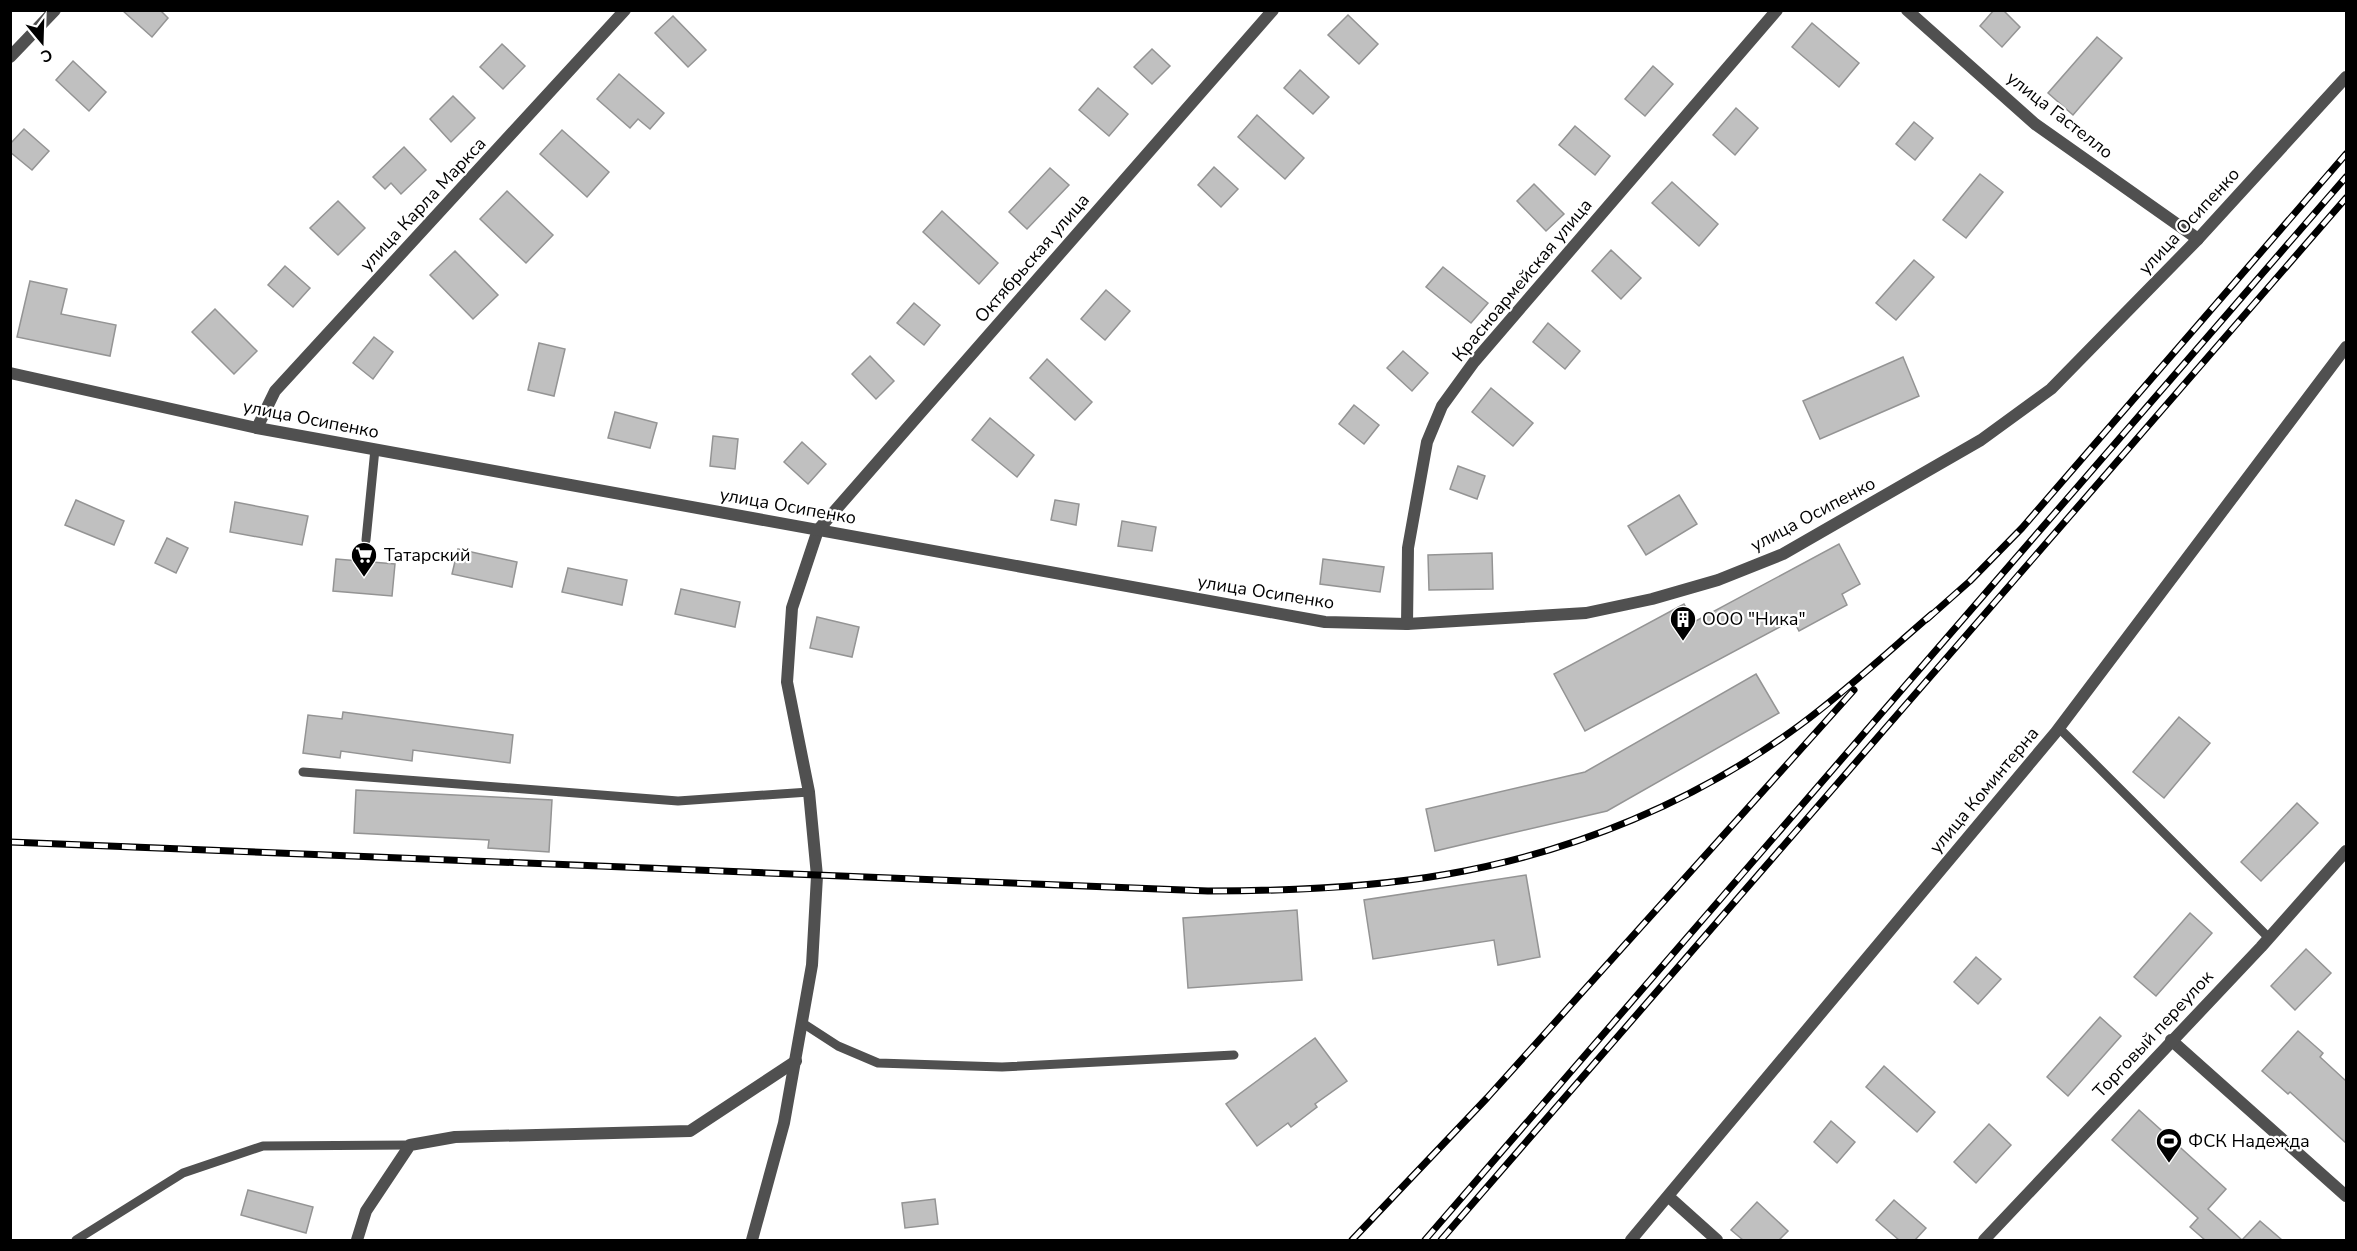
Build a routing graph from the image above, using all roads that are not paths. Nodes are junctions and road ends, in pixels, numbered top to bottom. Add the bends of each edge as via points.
1 (55, 10) edge
2 (625, 10) edge
3 (1273, 10) edge
4 (1777, 10) edge
5 (1907, 10) edge
6 (10, 57) edge
7 (2346, 76) edge
8 (2198, 240) junction
9 (2346, 347) edge
10 (10, 373) edge
11 (257, 428) junction
12 (375, 449) junction
13 (818, 530) junction
14 (366, 540) dead end
15 (1407, 624) junction
16 (2059, 728) junction
17 (303, 772) dead end
18 (809, 792) junction
19 (2346, 851) edge
20 (2269, 938) junction
21 (801, 1022) junction
22 (2171, 1040) junction
23 (1234, 1055) dead end
24 (796, 1061) junction
25 (410, 1145) junction
26 (2346, 1196) edge
27 (1669, 1197) junction
28 (76, 1240) edge
29 (357, 1240) edge
30 (753, 1240) edge
31 (1631, 1240) edge
32 (1717, 1240) edge
33 (1984, 1240) edge

1 - 6 street
2 - 11 street, улица Карла Маркса via 275,391
3 - 13 street, Октябрьская улица
4 - 15 street, Красноармейская улица via 1474,362 1442,406 1427,442 1408,548
5 - 8 street, улица Гастелло via 2035,124
7 - 8 street, улица Осипенко
8 - 15 street, улица Осипенко via 2051,389 1981,440 1783,554 1718,580 1586,613
9 - 16 street, улица Коминтерна
10 - 11 street, улица Осипенко
11 - 12 street, улица Осипенко
12 - 13 street, улица Осипенко
12 - 14 lane
13 - 15 street, улица Осипенко via 1325,622
13 - 18 street via 792,608 787,682
16 - 20 lane
16 - 27 street, улица Коминтерна
17 - 18 lane via 678,801
18 - 21 street via 817,876 812,965
19 - 20 street, Торговый переулок
20 - 22 street, Торговый переулок
21 - 23 lane via 838,1046 878,1063 1002,1067
21 - 24 street
22 - 26 street
22 - 33 street, Торговый переулок
24 - 25 street via 690,1131 455,1137
24 - 30 street
25 - 28 lane via 263,1146 183,1173
25 - 29 street via 366,1211
27 - 31 street, улица Коминтерна
27 - 32 street

